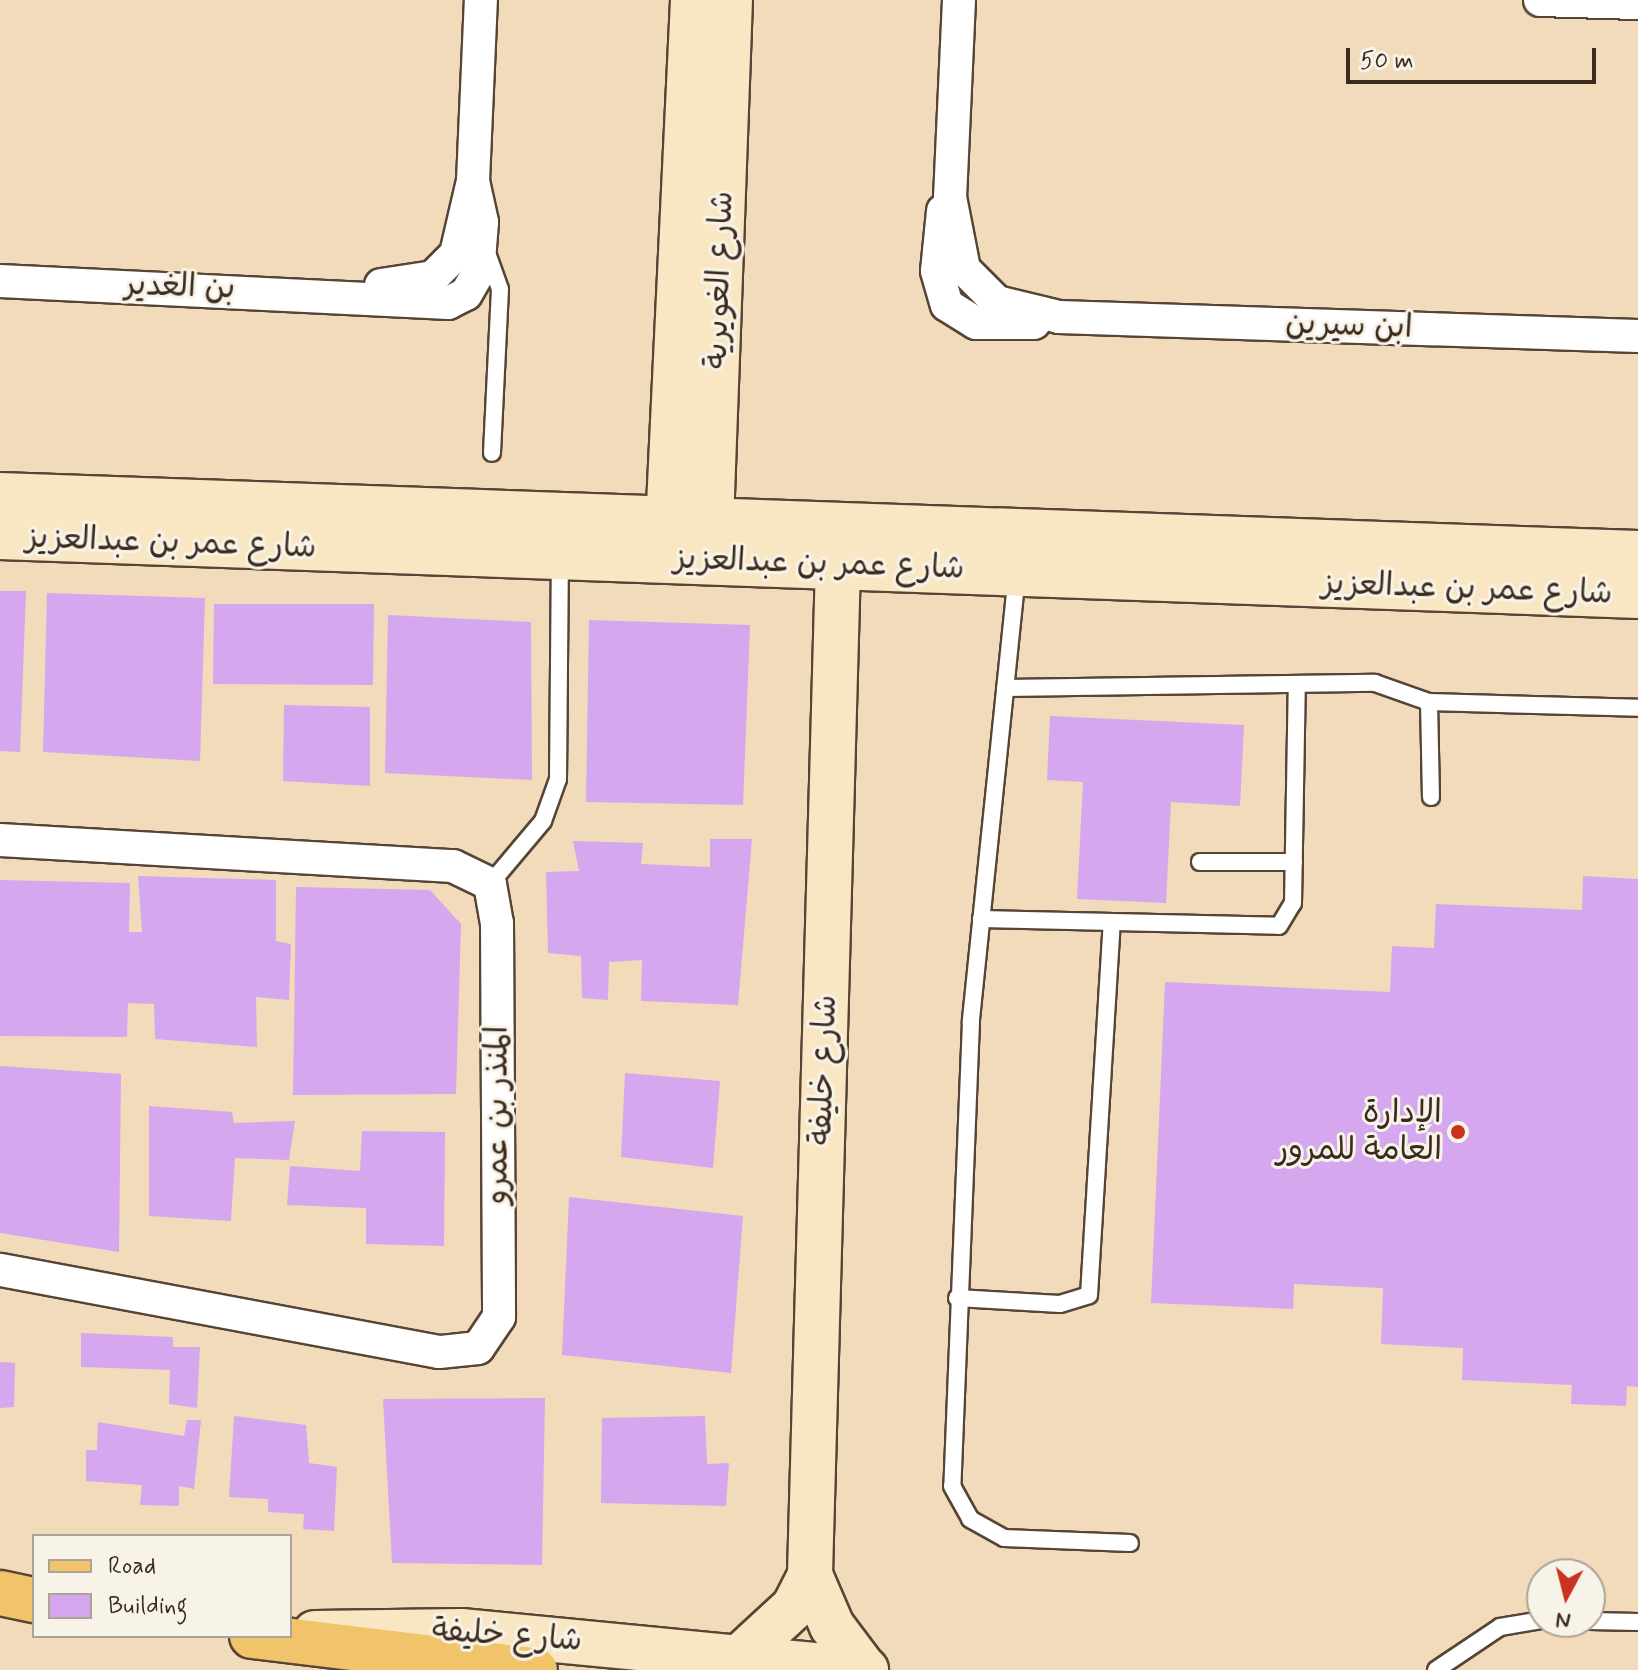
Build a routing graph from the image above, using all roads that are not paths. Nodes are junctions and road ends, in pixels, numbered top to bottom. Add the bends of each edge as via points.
1 (481, 0) edge
2 (693, 0) edge
3 (730, 0) edge
4 (959, 0) edge
5 (1540, 0) edge
6 (1638, 3) edge
7 (473, 181) junction
8 (481, 241) junction
9 (0, 281) edge
10 (359, 293) junction
11 (1638, 336) edge
12 (492, 453) dead end
13 (0, 495) edge
14 (560, 536) junction
15 (0, 537) edge
16 (689, 540) junction
17 (1638, 553) edge
18 (838, 565) junction
19 (1017, 572) junction
20 (1638, 596) edge
21 (1297, 684) junction
22 (1005, 688) junction
23 (1429, 702) junction
24 (1638, 708) edge
25 (1431, 797) dead end
26 (0, 840) edge
27 (1200, 862) dead end
28 (1294, 862) junction
29 (490, 884) junction
30 (981, 919) junction
31 (1112, 923) junction
32 (0, 1270) edge
33 (957, 1298) junction
34 (1130, 1543) dead end
35 (810, 1575) junction
36 (0, 1593) edge
37 (32, 1600) edge
38 (1606, 1621) edge
39 (1638, 1622) edge
40 (1526, 1623) edge
41 (292, 1635) edge
42 (270, 1638) edge
43 (743, 1654) junction
44 (535, 1670) edge
45 (866, 1670) edge
46 (1436, 1670) edge

1 - 7 street, بن الغدير
2 - 16 street, شارع الغويرية
3 - 16 street, شارع الغويرية
4 - 11 street, ابن سيرين via 950,197 937,271 947,305 976,323 1059,317
5 - 6 street
7 - 8 street, بن الغدير
7 - 10 street, بن الغدير via 451,263 433,277
8 - 10 street, بن الغدير via 474,284 458,299 403,302
8 - 12 lane via 500,289
9 - 10 street, بن الغدير
13 - 14 street, شارع عمر بن عبدالعزيز
14 - 15 street, شارع عمر بن عبدالعزيز
14 - 16 street, شارع عمر بن عبدالعزيز
14 - 29 lane via 558,779 543,821
16 - 17 street, شارع عمر بن عبدالعزيز
16 - 18 street, شارع عمر بن عبدالعزيز
18 - 19 street, شارع عمر بن عبدالعزيز
18 - 35 street, شارع خليفة
19 - 20 street, شارع عمر بن عبدالعزيز
19 - 22 lane
21 - 22 lane
21 - 23 lane via 1375,683
21 - 28 lane
22 - 30 lane
23 - 24 lane
23 - 25 lane
26 - 29 street via 453,866
27 - 28 lane
28 - 31 lane via 1291,916 1279,926
29 - 32 street, المنذر بن عمرو via 497,923 499,1317 478,1348 439,1352
30 - 31 lane
30 - 33 lane
31 - 33 lane via 1089,1295 1060,1304
33 - 34 lane via 950,1467 959,1504 1004,1538
35 - 43 street, شارع خليفة via 794,1607
35 - 45 street, شارع خليفة via 832,1626
36 - 37 main road
38 - 39 lane
40 - 46 lane via 1500,1627
41 - 43 street, شارع خليفة via 420,1629
42 - 44 main road, شارع خليفة
43 - 45 street, شارع خليفة

